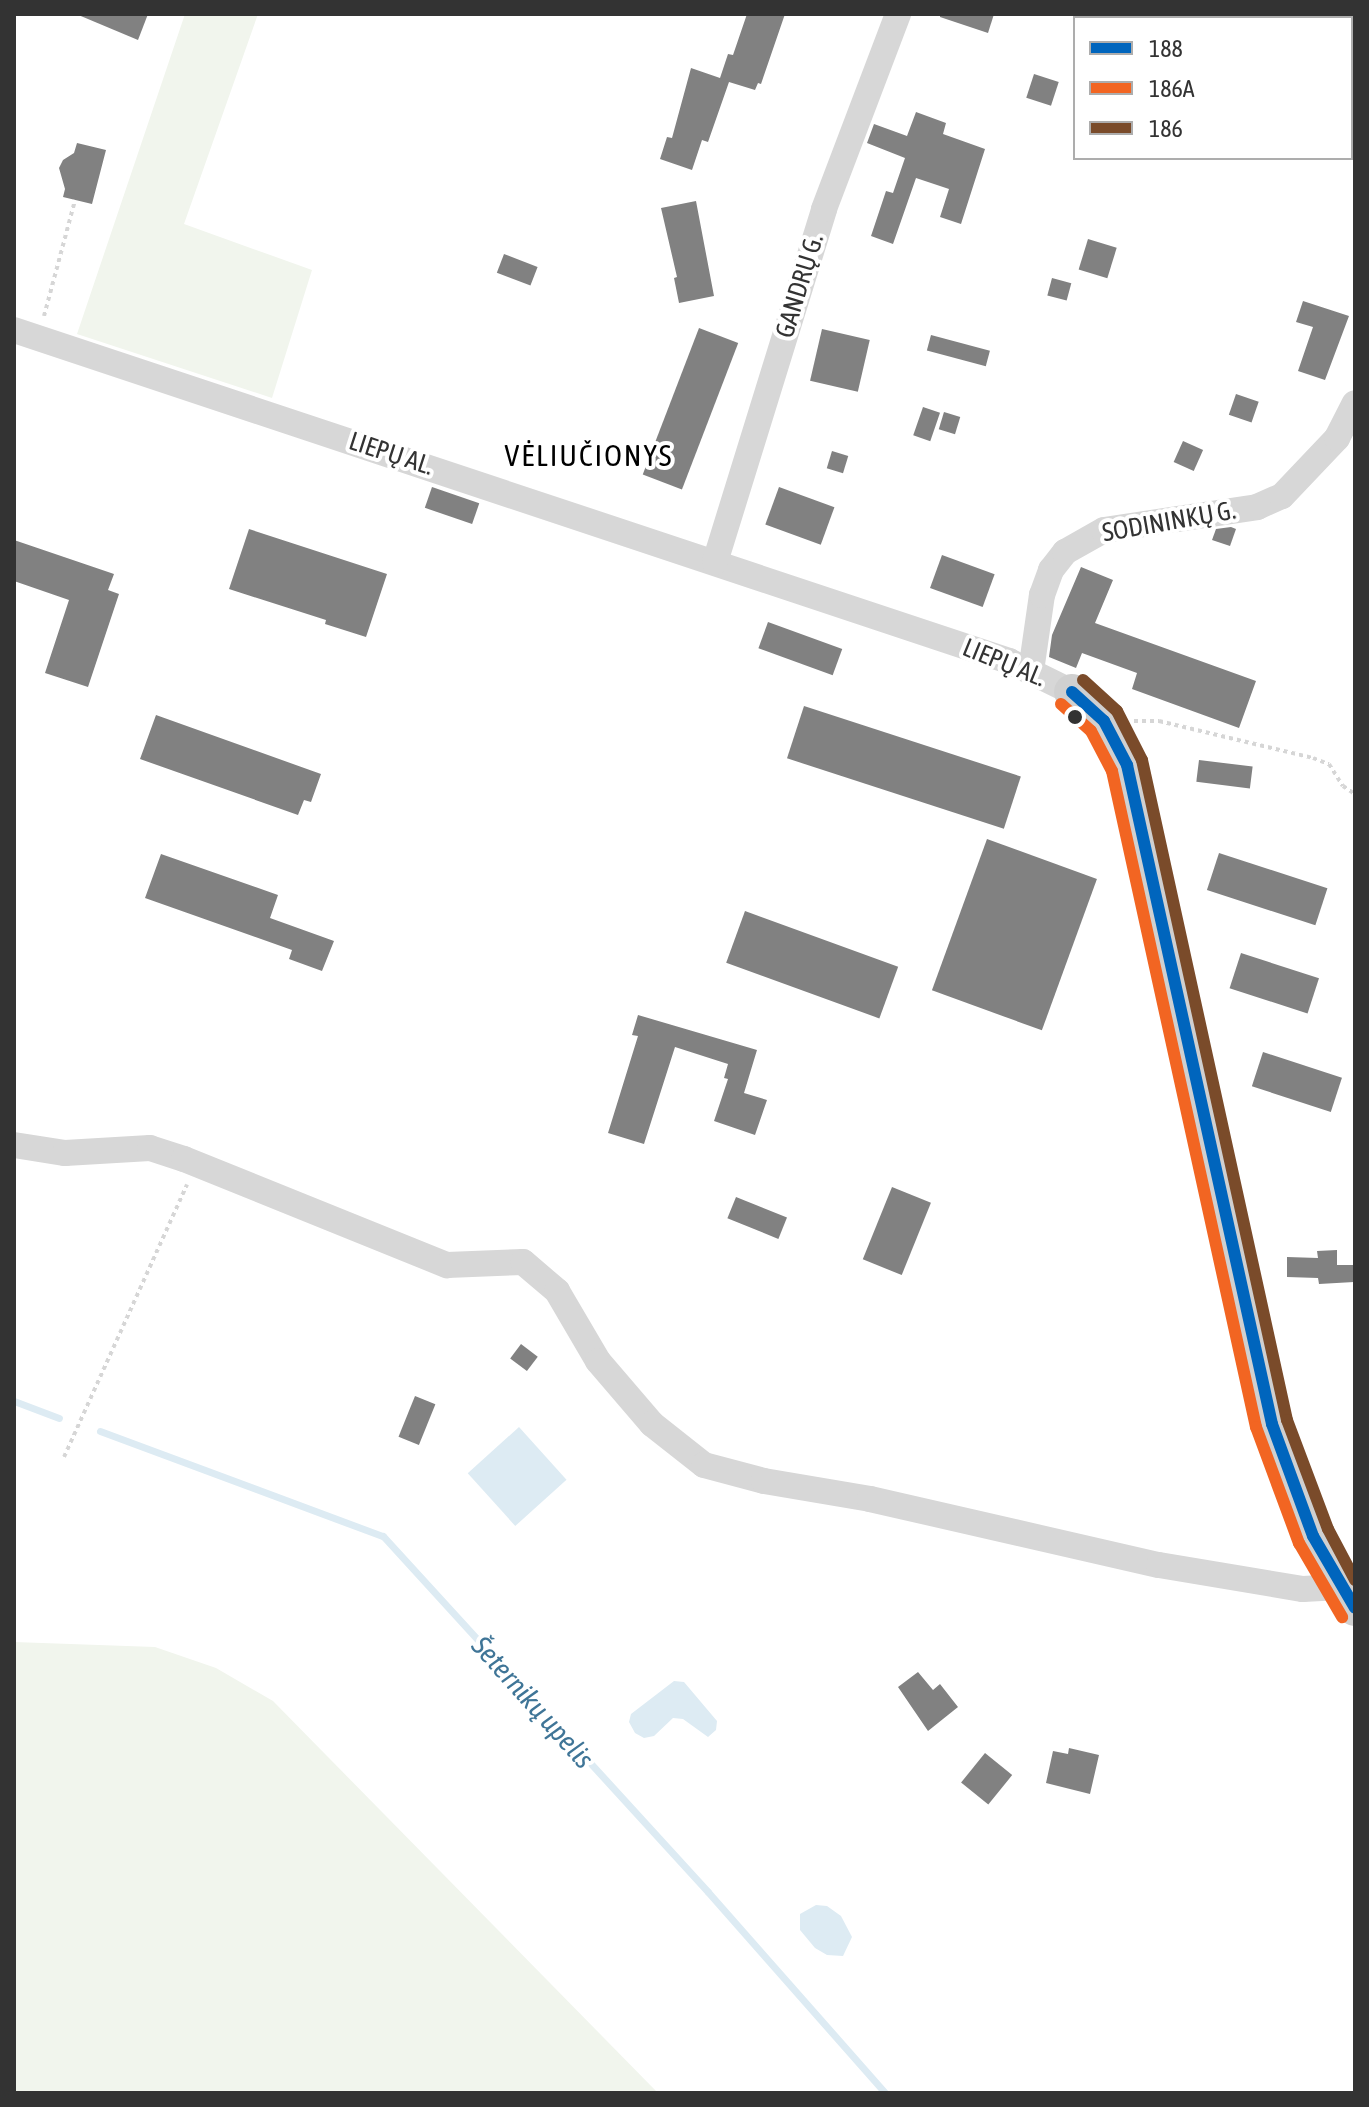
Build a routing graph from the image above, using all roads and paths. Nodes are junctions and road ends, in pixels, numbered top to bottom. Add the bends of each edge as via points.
1 (898, 14) edge
2 (75, 200) dead end
3 (26, 334) edge
4 (1355, 403) edge
5 (715, 562) junction
6 (1031, 671) junction
7 (1072, 692) joint
8 (1104, 721) junction
9 (1355, 794) edge
10 (14, 1145) edge
11 (196, 1164) junction
12 (64, 1457) dead end
13 (1347, 1598) edge

1 - 5 street, GANDRŲ G. via 824,209
2 - 3 path
3 - 5 street, LIEPŲ AL.
4 - 6 street, SODININKŲ G. via 1337,438 1282,496 1257,507 1104,530 1065,552 1042,595
5 - 6 street, LIEPŲ AL.
6 - 7 street, LIEPŲ AL.
7 - 8 main road, LIEPŲ AL.
8 - 9 path via 1159,721 1313,758 1329,764
8 - 13 main road, LIEPŲ AL. via 1127,765 1272,1424 1288,1475
10 - 11 street via 65,1153 150,1148
11 - 12 path
11 - 13 street via 447,1265 523,1262 557,1291 598,1361 652,1424 704,1465 1159,1565

